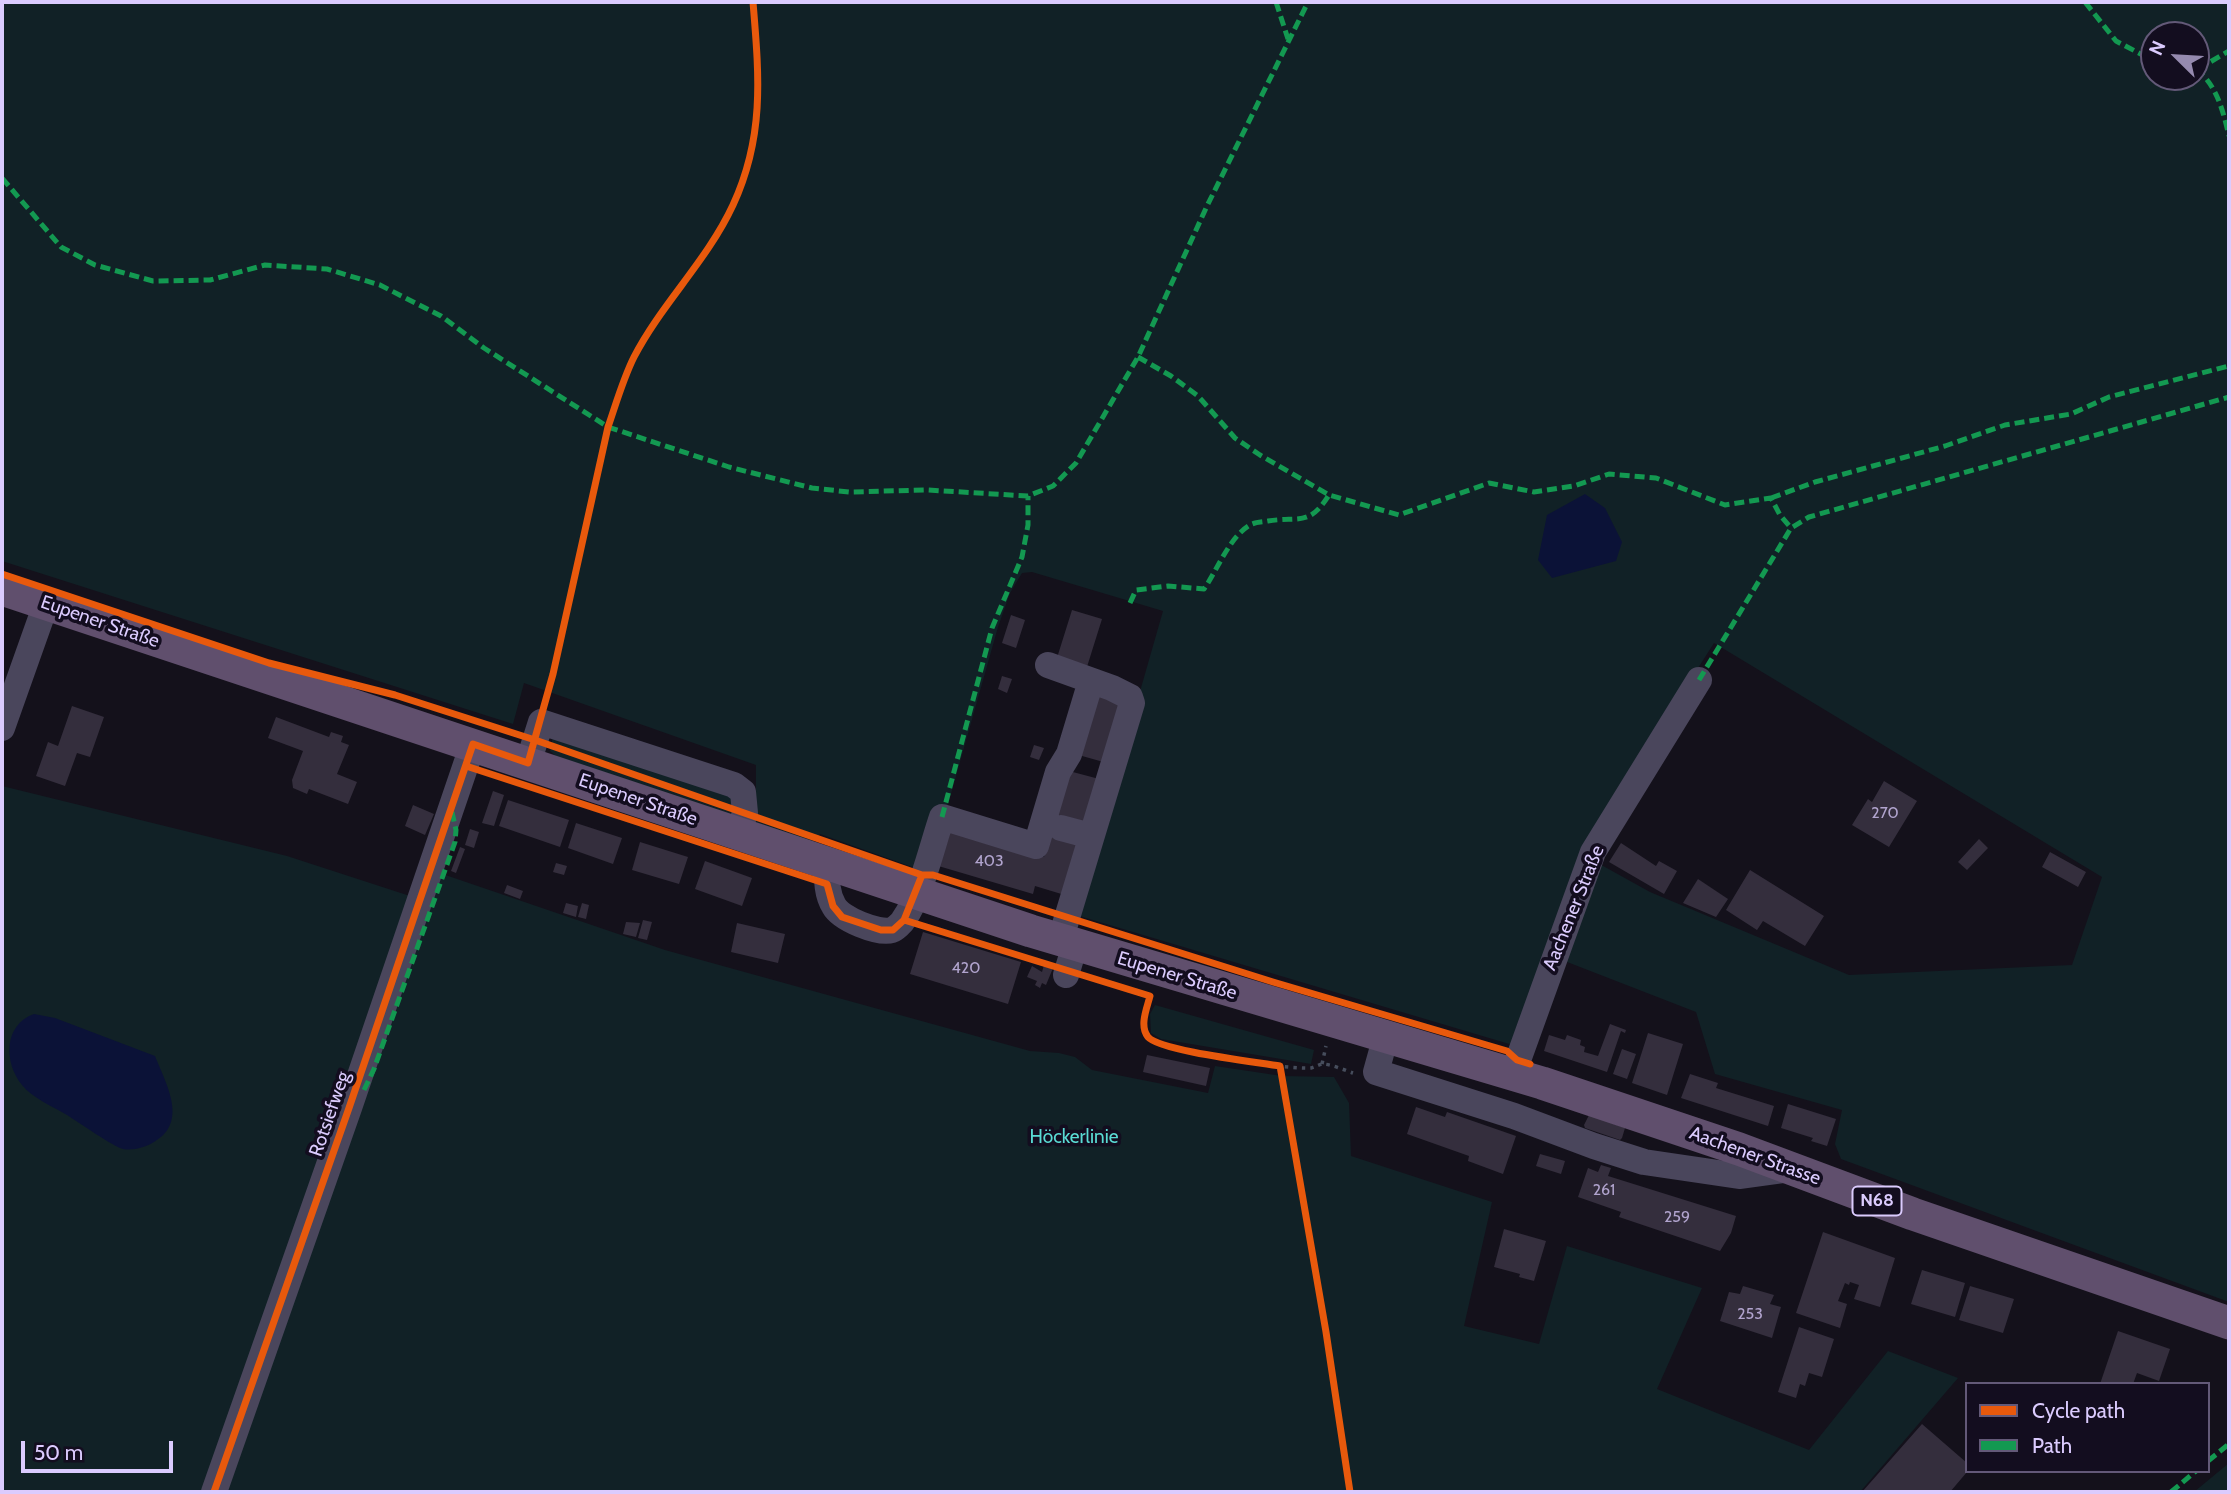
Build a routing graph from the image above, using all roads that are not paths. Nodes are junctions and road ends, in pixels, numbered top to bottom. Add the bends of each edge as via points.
1 (2, 590) edge
2 (46, 604) junction
3 (1048, 665) dead end
4 (1699, 680) dead end
5 (1091, 681) junction
6 (2, 729) edge
7 (473, 744) junction
8 (528, 763) junction
9 (1061, 828) dead end
10 (738, 834) junction
11 (1091, 836) junction
12 (827, 864) junction
13 (916, 894) junction
14 (1067, 954) junction
15 (1276, 1005) joint
16 (1386, 1036) junction
17 (1527, 1079) junction
18 (1530, 1122) junction
19 (1791, 1168) junction
20 (2229, 1323) edge
21 (214, 1492) edge

1 - 2 main road, Eupener Straße
2 - 6 lane
2 - 7 main road, Eupener Straße
3 - 5 lane
4 - 17 lane, Aachener Straße via 1593,852
5 - 11 lane via 1130,697 1132,703
5 - 13 lane via 1036,846 942,817
7 - 8 main road, Eupener Straße
7 - 21 lane, Rotsiefweg
8 - 10 main road, Eupener Straße
8 - 10 lane via 541,722 734,785 743,792 745,813
9 - 11 lane
10 - 12 main road, Eupener Straße
11 - 14 lane
12 - 13 main road, Eupener Straße
12 - 13 lane via 833,906 842,917 859,924 893,930 904,920
13 - 14 main road, Eupener Straße
14 - 15 main road, Eupener Straße
15 - 16 main road, Aachener Strasse / N68
16 - 17 main road, Aachener Strasse / N68
16 - 18 lane via 1376,1072
17 - 18 lane, Aachener Straße
17 - 19 main road, Aachener Strasse / N68
18 - 19 lane via 1644,1162 1739,1176
19 - 20 main road, Aachener Strasse / N68

